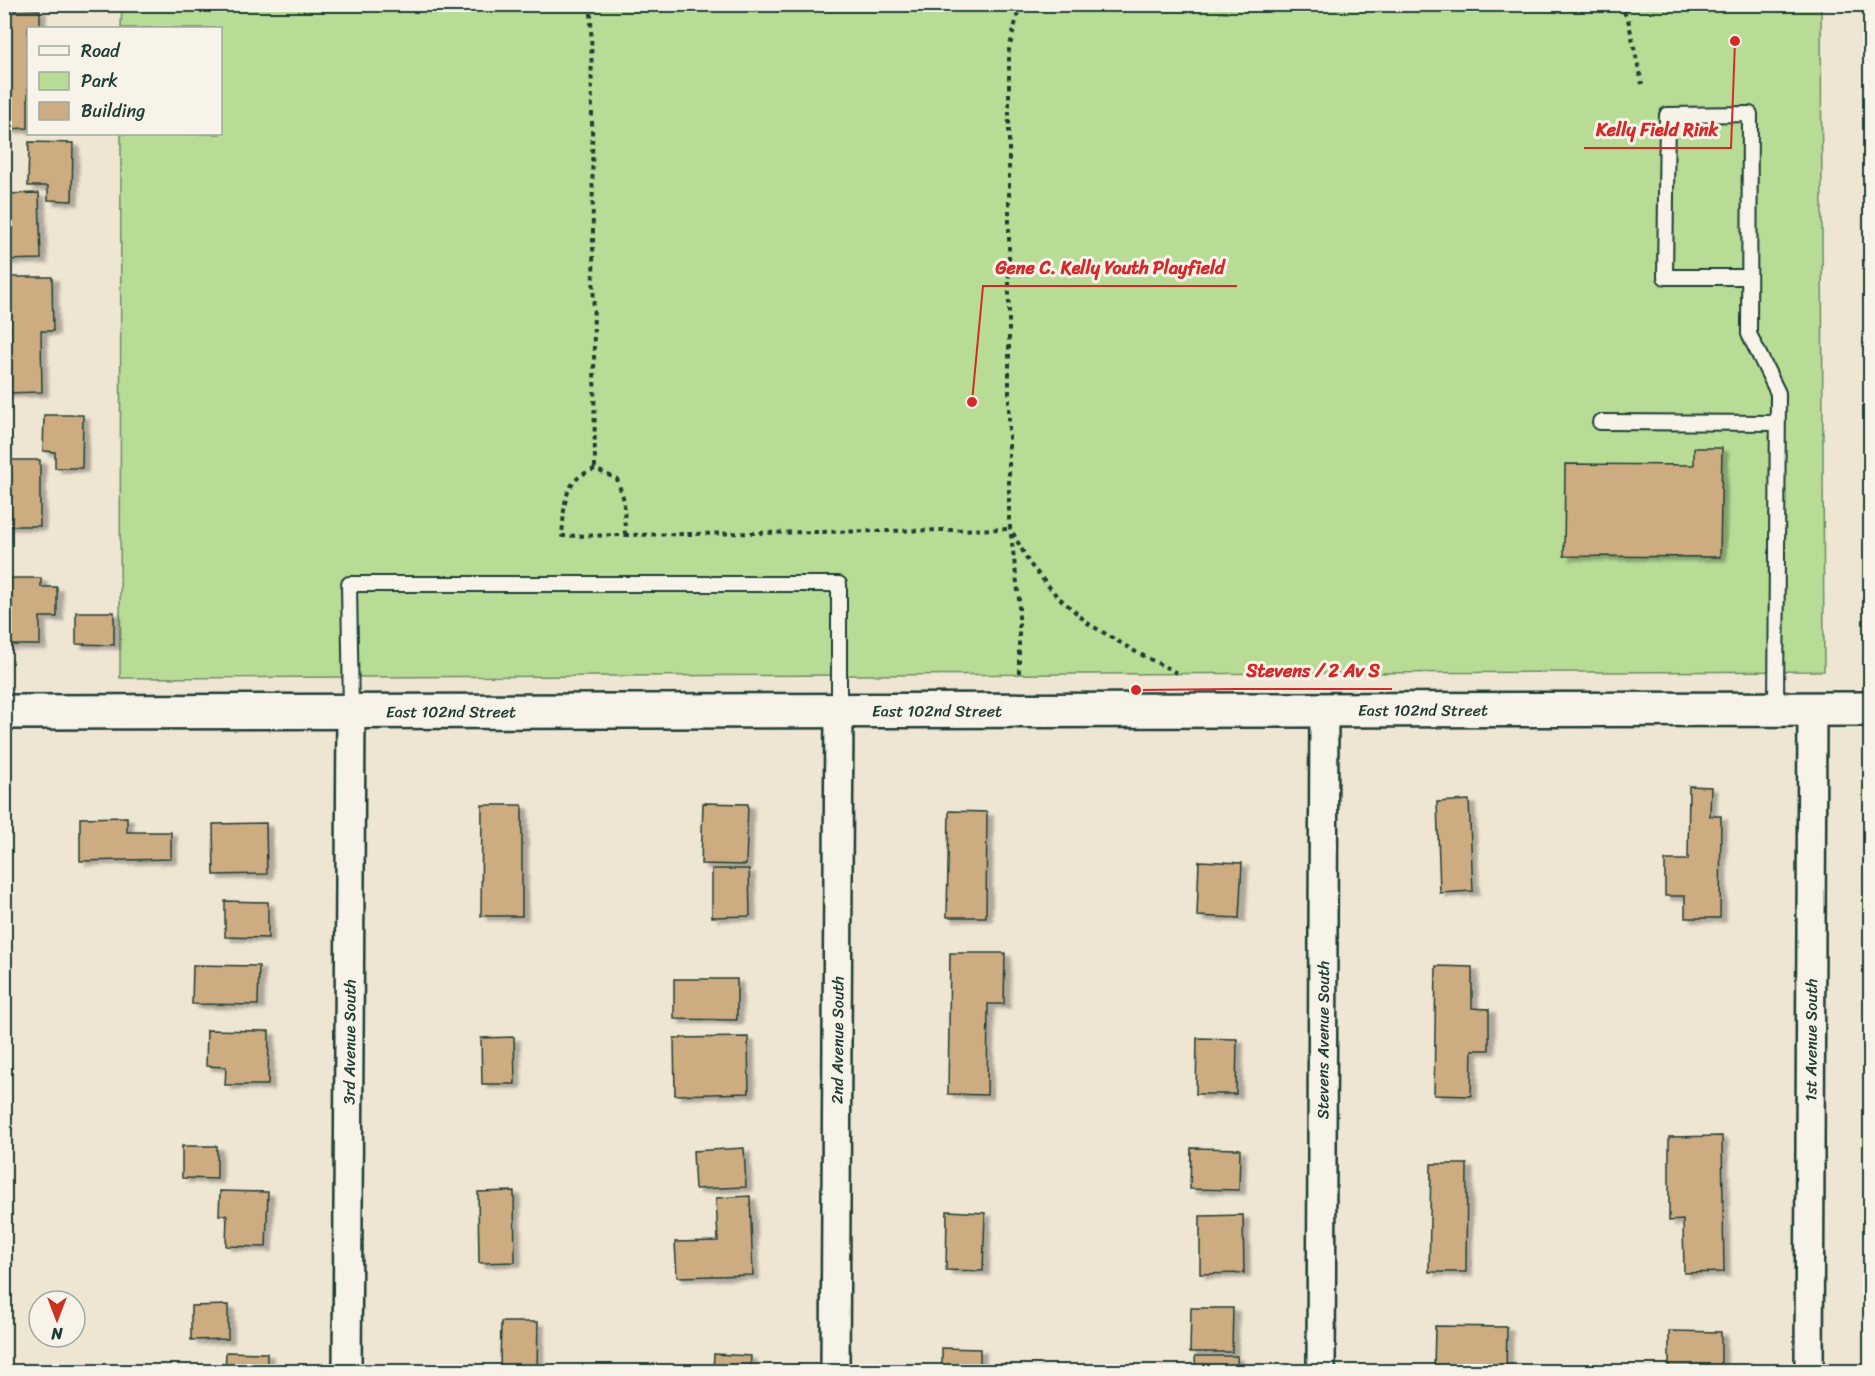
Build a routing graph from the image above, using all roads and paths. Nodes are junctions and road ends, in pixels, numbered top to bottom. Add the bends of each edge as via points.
1 (591, 4) edge
2 (1020, 4) edge
3 (1619, 4) edge
4 (1642, 84) dead end
5 (1749, 277) junction
6 (1600, 422) dead end
7 (1778, 423) junction
8 (595, 469) junction
9 (1011, 529) junction
10 (625, 535) junction
11 (1019, 673) dead end
12 (1177, 673) dead end
13 (1870, 709) edge
14 (839, 710) junction
15 (1324, 710) junction
16 (1776, 710) junction
17 (1812, 710) junction
18 (4, 712) edge
19 (351, 712) junction
20 (347, 1371) edge
21 (835, 1371) edge
22 (1321, 1371) edge
23 (1809, 1371) edge

1 - 8 path
2 - 9 path via 1008,50
3 - 4 path via 1628,19
5 - 5 lane via 1750,114 1667,115 1665,277
5 - 7 lane via 1749,334 1778,393
6 - 7 lane
7 - 16 lane
8 - 10 path via 617,479 624,500
8 - 10 path via 569,487 562,536
9 - 10 path
9 - 11 path via 1018,599
9 - 12 path via 1029,563 1056,595 1089,624
13 - 17 street, East 102nd Street
14 - 15 street, East 102nd Street
14 - 19 street, East 102nd Street
14 - 19 lane via 839,584 348,584
14 - 21 street, 2nd Avenue South
15 - 16 street, East 102nd Street
15 - 22 street, Stevens Avenue South
16 - 17 street, East 102nd Street
17 - 23 street, 1st Avenue South
18 - 19 street, East 102nd Street
19 - 20 street, 3rd Avenue South

